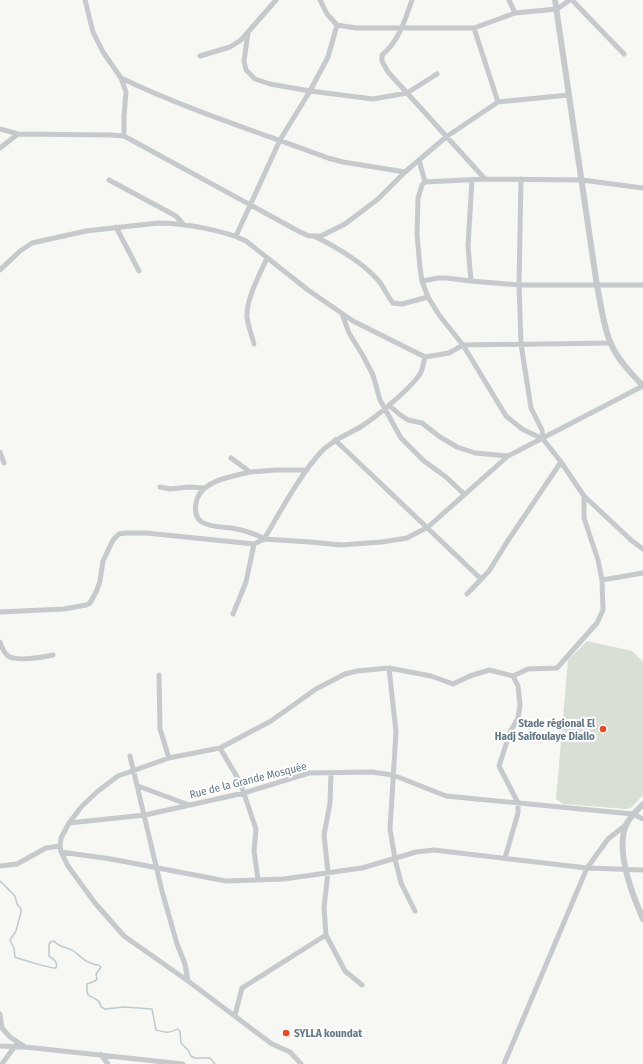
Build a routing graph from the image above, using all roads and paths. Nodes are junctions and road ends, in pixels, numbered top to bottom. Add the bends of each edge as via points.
1 (85, 0) edge
2 (276, 0) edge
3 (320, 0) edge
4 (412, 0) edge
5 (509, 0) edge
6 (555, 0) edge
7 (571, 0) edge
8 (557, 9) junction
9 (516, 14) junction
10 (337, 25) junction
11 (474, 28) junction
12 (402, 29) junction
13 (248, 34) junction
14 (624, 54) dead end
15 (200, 56) dead end
16 (437, 74) dead end
17 (121, 78) junction
18 (310, 91) junction
19 (407, 93) junction
20 (569, 95) junction
21 (498, 102) junction
22 (0, 129) edge
23 (18, 134) junction
24 (124, 136) junction
25 (446, 137) junction
26 (280, 140) junction
27 (0, 148) edge
28 (419, 160) junction
29 (405, 172) junction
30 (485, 179) junction
31 (522, 179) junction
32 (109, 180) dead end
33 (472, 180) junction
34 (582, 180) junction
35 (425, 182) junction
36 (643, 188) edge
37 (249, 204) junction
38 (184, 225) junction
39 (116, 227) junction
40 (236, 236) junction
41 (316, 237) junction
42 (268, 258) junction
43 (0, 269) edge
44 (139, 271) dead end
45 (422, 281) junction
46 (471, 281) junction
47 (519, 285) junction
48 (643, 285) edge
49 (597, 286) junction
50 (428, 297) junction
51 (342, 313) junction
52 (611, 343) junction
53 (254, 344) dead end
54 (521, 344) junction
55 (463, 345) junction
56 (425, 357) junction
57 (643, 386) edge
58 (387, 406) junction
59 (543, 439) junction
60 (335, 440) junction
61 (0, 452) edge
62 (508, 456) junction
63 (231, 458) dead end
64 (561, 462) junction
65 (4, 463) dead end
66 (307, 470) junction
67 (250, 472) junction
68 (160, 487) dead end
69 (205, 488) junction
70 (464, 494) junction
71 (584, 496) junction
72 (428, 527) junction
73 (264, 539) junction
74 (254, 544) junction
75 (643, 549) edge
76 (643, 573) edge
77 (482, 579) junction
78 (602, 580) junction
79 (467, 594) dead end
80 (0, 612) edge
81 (233, 614) dead end
82 (0, 642) edge
83 (53, 655) dead end
84 (389, 668) junction
85 (159, 675) dead end
86 (514, 676) junction
87 (220, 748) junction
88 (130, 756) dead end
89 (168, 758) junction
90 (134, 771) junction
91 (331, 773) junction
92 (393, 775) junction
93 (138, 786) junction
94 (244, 793) junction
95 (518, 803) junction
96 (643, 804) edge
97 (190, 805) junction
98 (633, 814) junction
99 (145, 815) junction
100 (643, 819) edge
101 (69, 823) junction
102 (627, 824) junction
103 (60, 846) junction
104 (61, 852) junction
105 (506, 858) junction
106 (395, 859) junction
107 (0, 866) edge
108 (156, 868) junction
109 (587, 868) junction
110 (626, 869) junction
111 (643, 870) edge
112 (328, 872) junction
113 (258, 879) junction
114 (415, 911) dead end
115 (643, 919) edge
116 (326, 935) junction
117 (188, 980) junction
118 (362, 986) dead end
119 (0, 1014) edge
120 (235, 1015) junction
121 (0, 1046) edge
122 (15, 1046) junction
123 (25, 1047) junction
124 (101, 1055) junction
125 (2, 1064) edge
126 (108, 1064) edge
127 (181, 1064) edge
128 (301, 1064) edge
129 (504, 1064) edge

1 - 17 street via 93,32
2 - 13 street
3 - 10 street via 327,14
4 - 12 street
5 - 9 street
6 - 8 street
7 - 8 street
7 - 14 street
8 - 9 street
8 - 20 street
9 - 11 street
10 - 12 street
10 - 18 street via 328,57
11 - 12 street
11 - 21 street
12 - 19 street via 392,46 382,55 382,61 388,72
13 - 15 street via 230,47
13 - 18 street via 244,66 250,75 270,84
16 - 19 street
17 - 24 street via 126,92
17 - 26 street via 184,106
18 - 19 street via 372,99
18 - 26 street
19 - 25 street
20 - 21 street
20 - 34 street
21 - 25 street
22 - 23 street
23 - 24 street
23 - 27 street
24 - 37 street
25 - 28 street
25 - 30 street
26 - 29 street via 343,162
26 - 37 street
28 - 29 street
28 - 35 street
29 - 41 street via 363,211 325,235
30 - 31 street
30 - 33 street
31 - 34 street
31 - 47 street
32 - 38 street via 176,216
33 - 35 street
33 - 46 street via 468,246
34 - 36 street
34 - 49 street
35 - 45 street via 418,198 417,234
37 - 40 street
37 - 41 street via 300,232
38 - 39 street via 158,223
38 - 40 street
39 - 43 street via 86,230 32,243
39 - 44 street
40 - 42 street
41 - 50 street via 336,247 377,278 393,303 402,304
42 - 51 street
42 - 53 street via 251,297 248,311
45 - 46 street via 446,278
45 - 50 street
46 - 47 street
47 - 49 street
47 - 54 street
48 - 49 street
49 - 52 street
50 - 55 street
51 - 56 street via 352,321
51 - 58 street via 349,333 373,375 378,394
52 - 54 street
52 - 57 street via 624,366
54 - 55 street
54 - 59 street via 531,408 542,430
55 - 56 street via 449,353
55 - 59 street via 506,416 522,429
56 - 58 street via 420,373 412,384
57 - 59 street
58 - 60 street via 363,425
58 - 62 street via 408,420 422,423 457,447 475,453
58 - 70 street via 395,429 409,447
59 - 62 street
59 - 64 street
60 - 66 street
60 - 72 street
61 - 65 street
62 - 70 street
63 - 67 street
64 - 71 street
64 - 77 street
66 - 67 street
66 - 73 street
67 - 69 street via 218,480
68 - 69 street
69 - 73 street via 197,499 196,514 200,520 211,527 232,528
70 - 72 street
71 - 75 street
71 - 78 street via 584,518
72 - 73 street via 407,538 382,542 341,545
72 - 77 street
73 - 74 street
74 - 80 street via 154,534 119,534 113,540 103,561 100,581 90,603 64,609
74 - 81 street via 246,582
76 - 78 street
77 - 79 street
78 - 86 street via 603,610 597,622 557,668 528,669
82 - 83 street via 8,656 15,658
84 - 86 street via 431,676 453,684 489,670
84 - 87 street via 345,674 316,689 271,721
84 - 92 street via 396,732
85 - 89 street via 160,729
86 - 95 street via 520,705 518,718 510,732 499,766
87 - 89 street
87 - 94 street
88 - 90 street
89 - 90 street
90 - 93 street
90 - 101 street via 118,776 98,791
91 - 92 street, Rue de la Grande Mosquée via 372,772
91 - 94 street, Rue de la Grande Mosquée via 309,773
91 - 112 street via 330,803 324,835
92 - 95 street, Rue de la Grande Mosquée via 446,796
92 - 106 street via 390,829
93 - 97 street
93 - 99 street
94 - 97 street, Rue de la Grande Mosquée
94 - 113 street via 256,829 254,851
95 - 98 street, Rue de la Grande Mosquée
95 - 105 street via 518,813
96 - 98 street
97 - 99 street, Rue de la Grande Mosquée
98 - 100 street, Rue de la Grande Mosquée
98 - 102 street
99 - 101 street, Rue de la Grande Mosquée
99 - 108 street
101 - 103 street
102 - 109 street via 608,839
102 - 110 street via 622,851
103 - 104 street
103 - 107 street via 46,848 17,864
104 - 108 street
104 - 117 street via 95,903 124,936
105 - 106 street via 434,850 416,852
105 - 109 street
106 - 112 street via 362,868
106 - 114 street via 401,883
108 - 113 street via 226,881
108 - 117 street
109 - 110 street
109 - 129 street
110 - 111 street
110 - 115 street
112 - 113 street via 284,879
112 - 116 street via 324,908
116 - 118 street via 345,971
116 - 120 street via 242,988
117 - 120 street
119 - 123 street via 2,1028
120 - 128 street via 272,1044 290,1052
121 - 122 street
122 - 123 street
122 - 125 street
123 - 124 street
124 - 126 street
124 - 127 street

